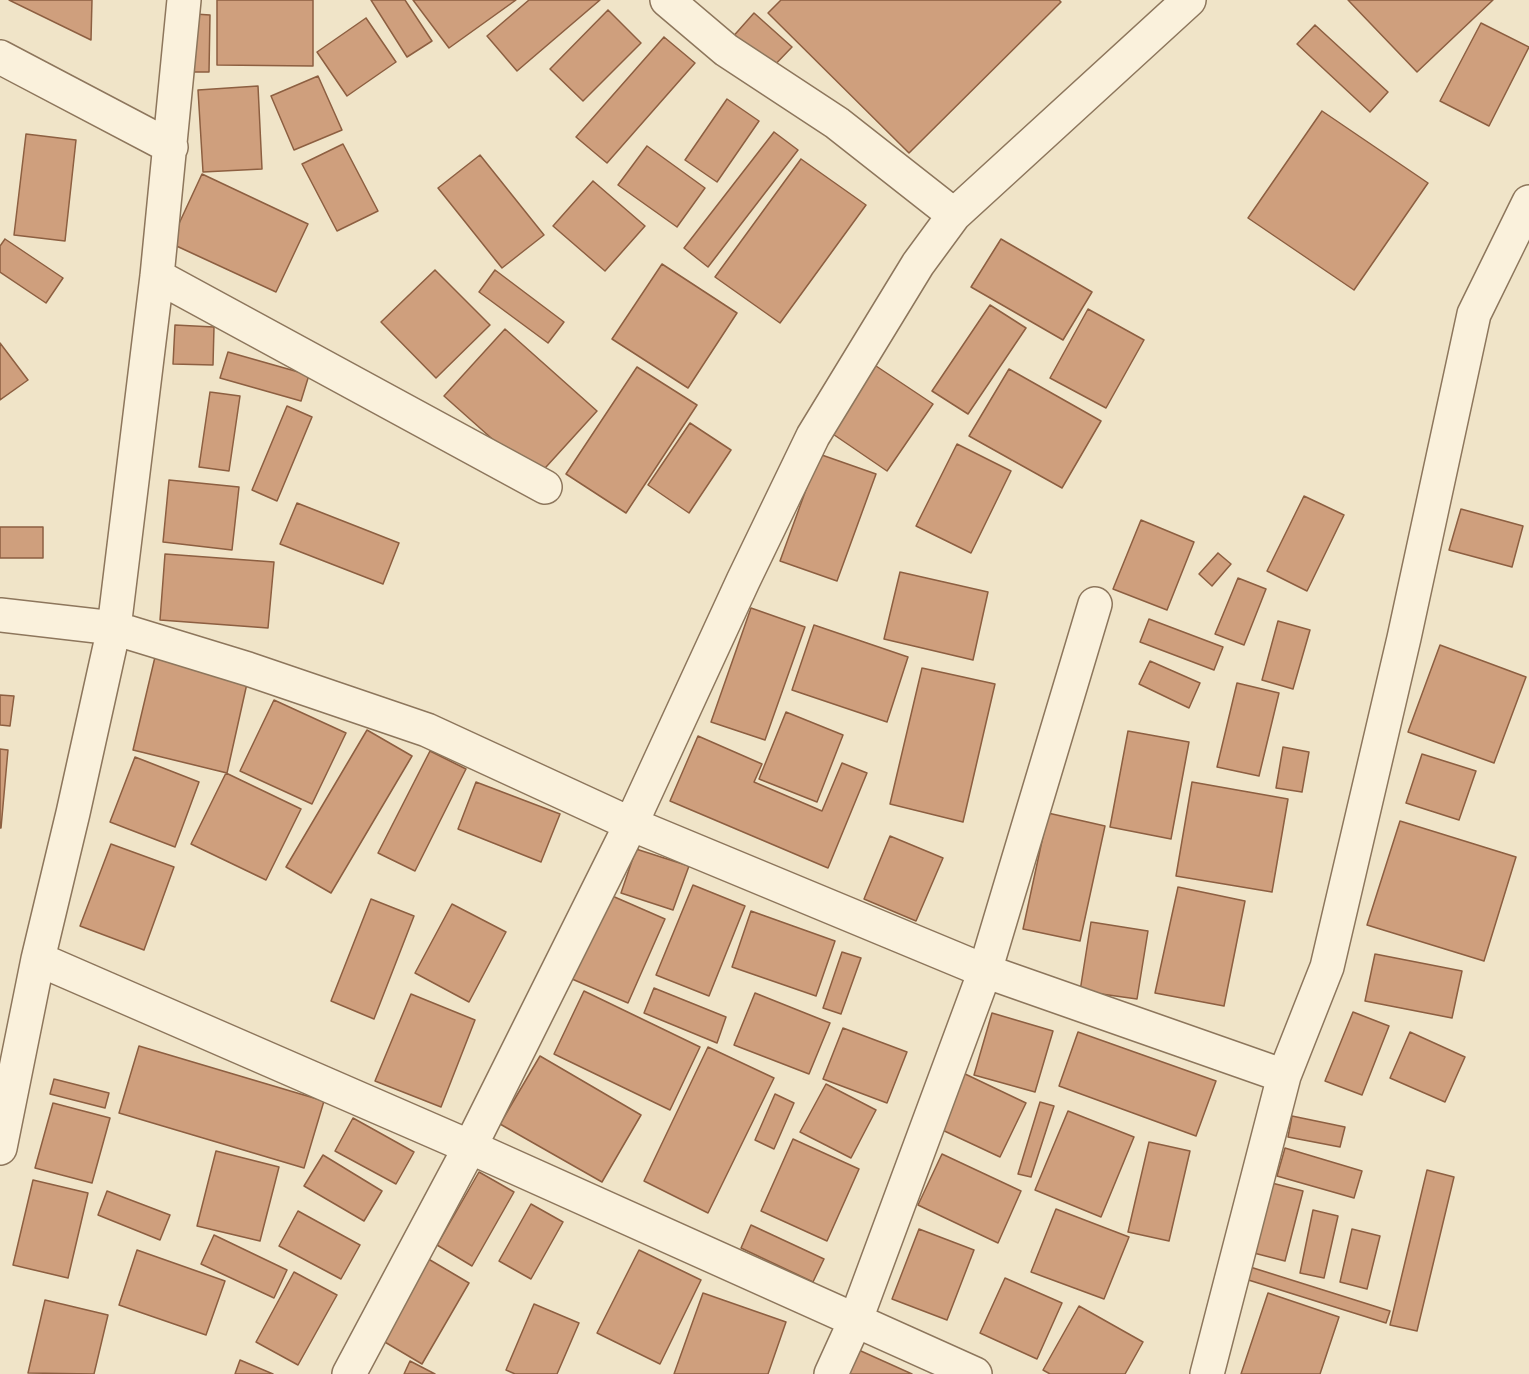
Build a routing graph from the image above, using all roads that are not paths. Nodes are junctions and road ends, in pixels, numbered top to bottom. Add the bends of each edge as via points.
1 (184, 0) edge
2 (667, 0) edge
3 (1189, 0) edge
4 (0, 57) edge
5 (171, 147) junction
6 (1529, 202) edge
7 (954, 215) junction
8 (157, 276) junction
9 (545, 487) dead end
10 (1095, 604) dead end
11 (0, 615) edge
12 (114, 628) junction
13 (631, 824) junction
14 (38, 959) junction
15 (985, 971) junction
16 (1284, 1076) junction
17 (470, 1147) junction
18 (0, 1148) edge
19 (856, 1319) junction
20 (349, 1374) edge
21 (831, 1374) edge
22 (975, 1374) edge
23 (1207, 1374) edge

1 - 5 street
2 - 7 street via 726,50 837,123
3 - 7 street
4 - 5 street
5 - 8 street
6 - 16 street via 1474,314 1327,967
7 - 13 street via 918,264 813,436
8 - 9 street
8 - 12 street
10 - 15 street
11 - 12 street
12 - 13 street via 427,730
12 - 14 street
13 - 15 street
13 - 17 street
14 - 17 street
14 - 18 street
15 - 16 street
15 - 19 street
16 - 23 street
17 - 19 street
17 - 20 street
19 - 21 street
19 - 22 street

